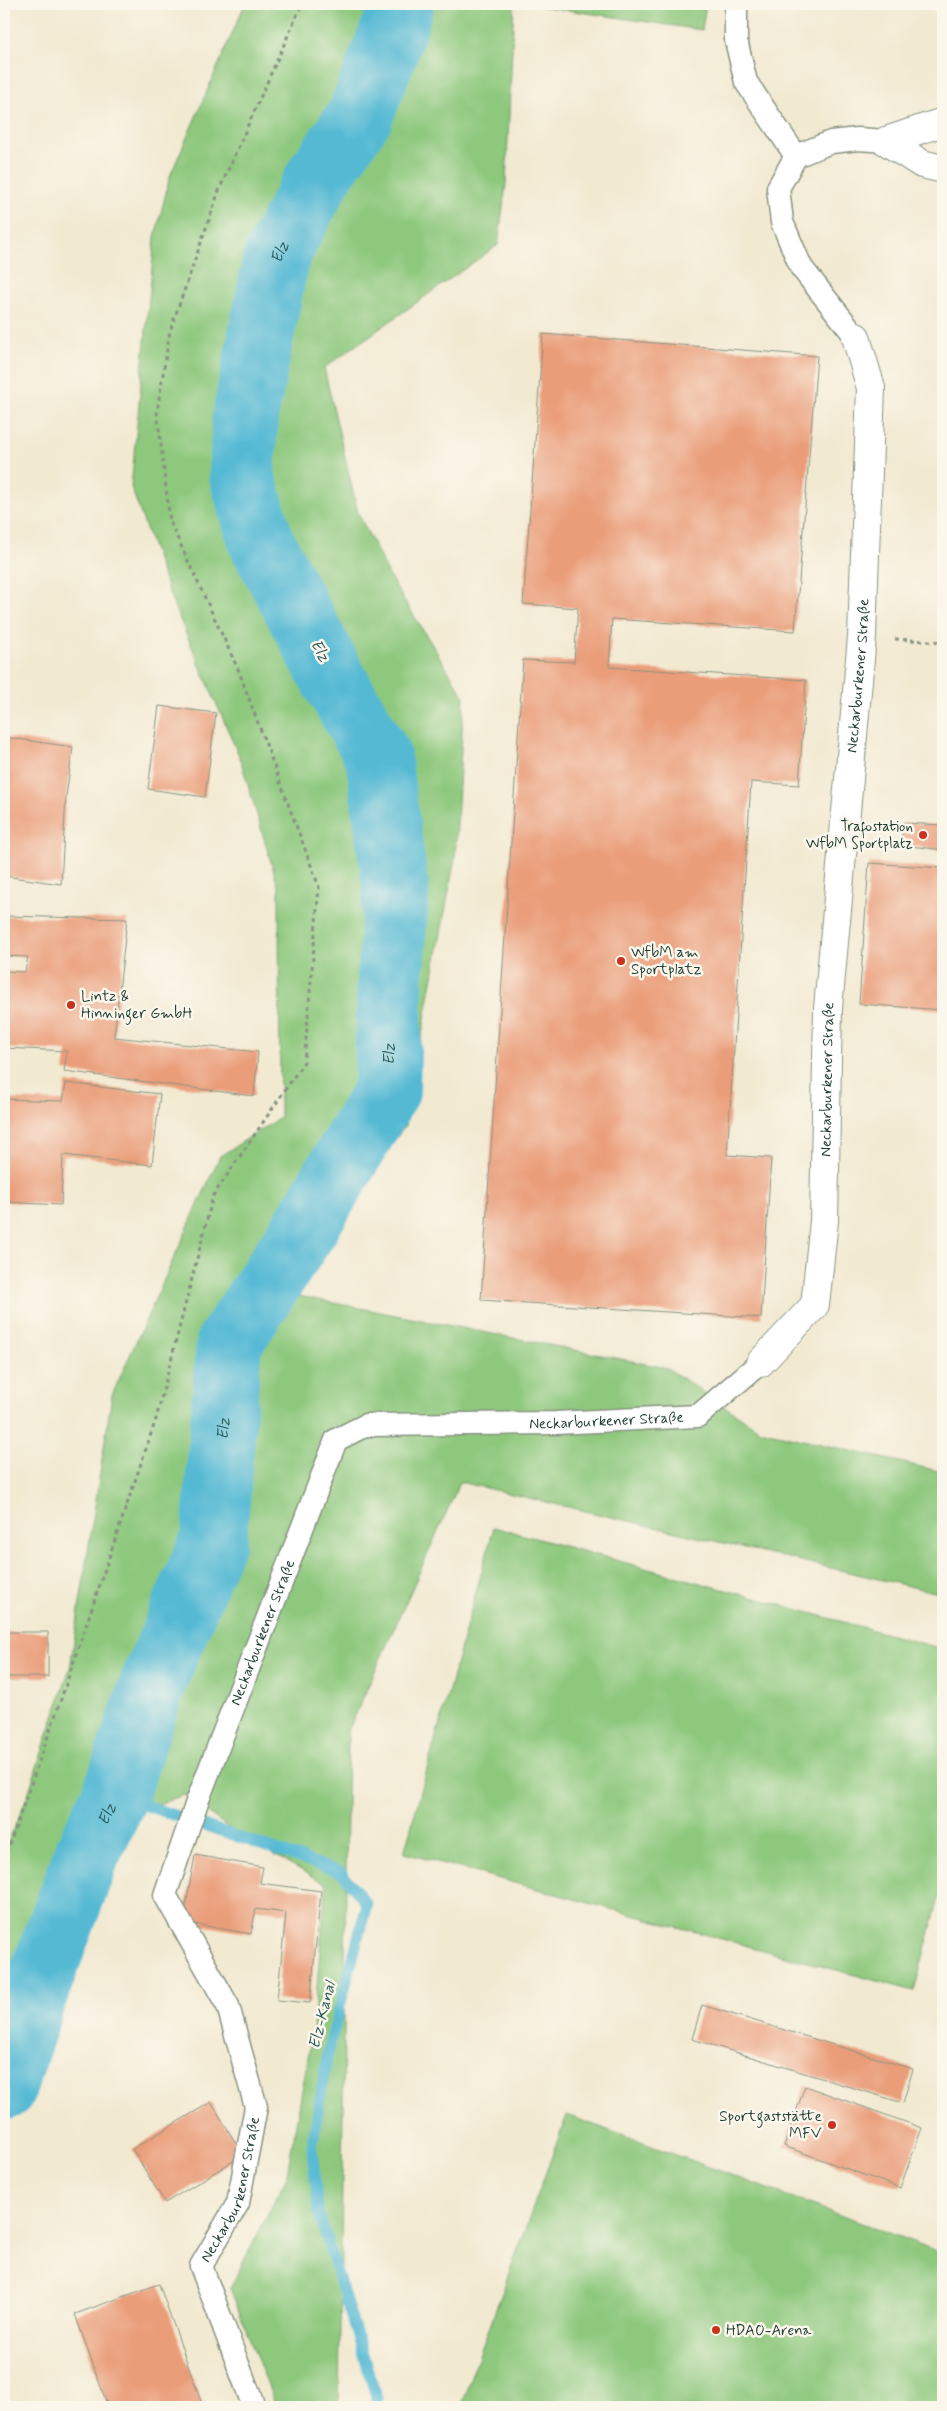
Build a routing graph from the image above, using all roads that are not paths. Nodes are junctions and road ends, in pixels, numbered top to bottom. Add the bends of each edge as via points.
1 (736, 4) edge
2 (943, 122) edge
3 (886, 141) junction
4 (796, 156) junction
5 (943, 169) edge
6 (856, 337) joint
7 (760, 1363) joint
8 (254, 2407) edge

1 - 4 lane via 736,40 746,82
2 - 3 street
3 - 4 lane via 858,139 831,142
3 - 5 street via 922,164
4 - 6 lane, Neckarburkener Straße via 778,188 782,222 801,267
6 - 7 street, Neckarburkener Straße via 872,388 862,637 828,1008 824,1221 814,1305
7 - 8 lane, Neckarburkener Straße via 698,1416 556,1423 366,1425 336,1440 197,1802 165,1895 228,2006 256,2107 238,2203 201,2266

